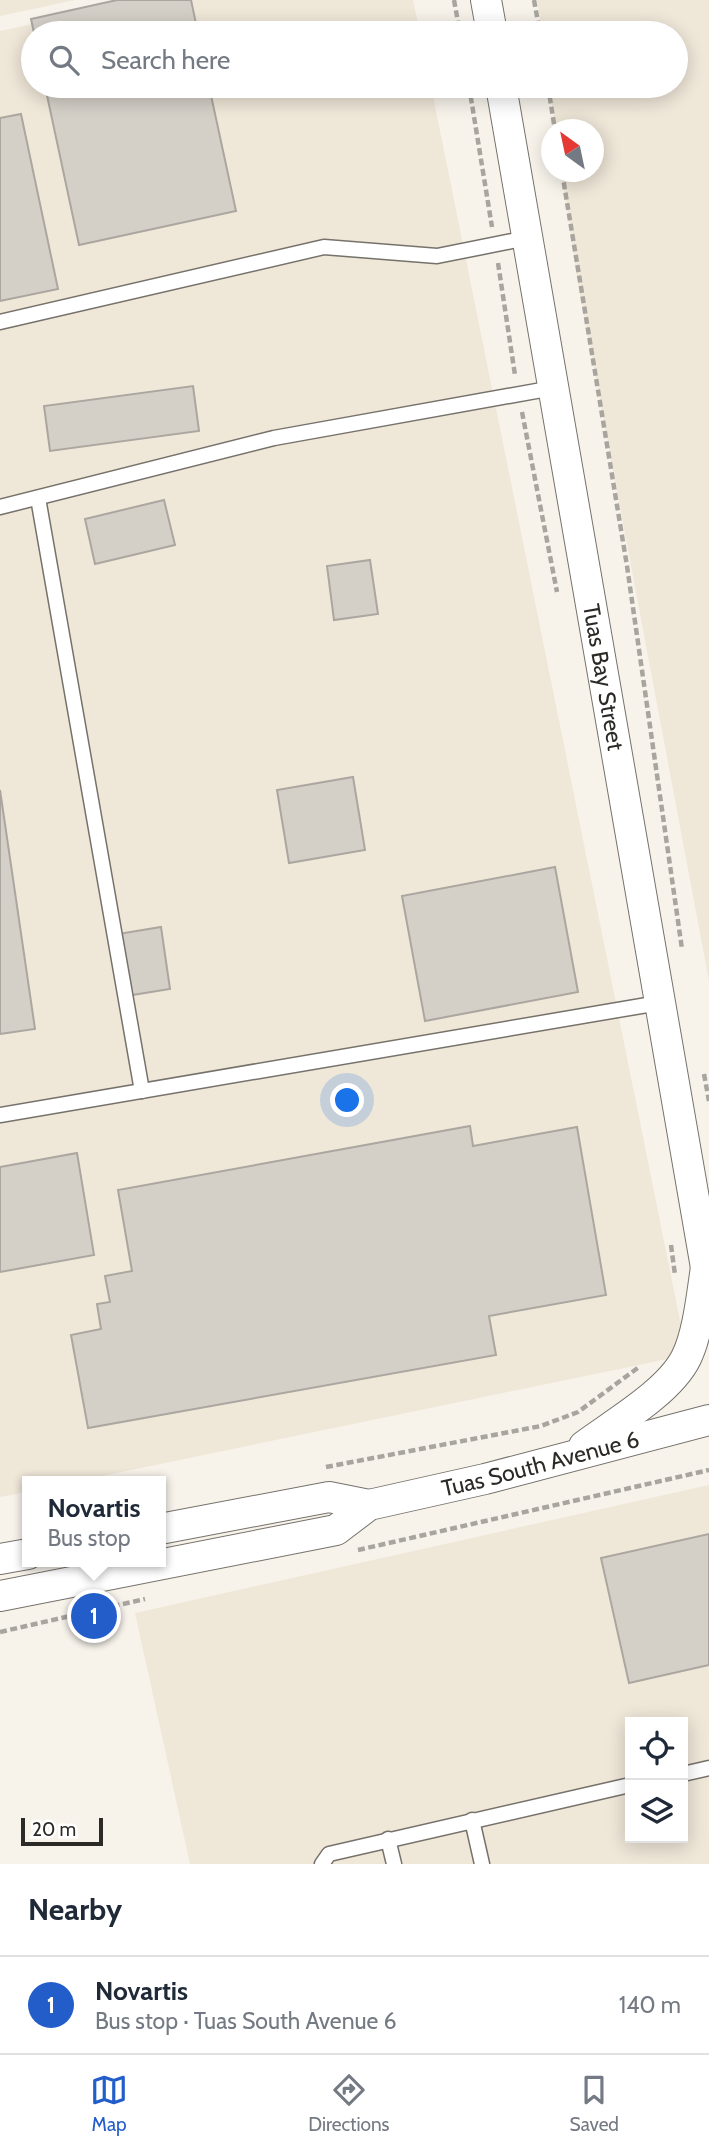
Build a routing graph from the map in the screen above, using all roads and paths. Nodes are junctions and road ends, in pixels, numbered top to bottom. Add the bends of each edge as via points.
1 (454, 0) edge
2 (486, 0) edge
3 (534, 0) edge
4 (458, 21) edge
5 (490, 21) edge
6 (538, 21) edge
7 (471, 98) edge
8 (503, 98) edge
9 (550, 98) edge
10 (553, 119) edge
11 (564, 182) edge
12 (527, 239) junction
13 (495, 245) junction
14 (0, 322) edge
15 (553, 388) junction
16 (518, 395) junction
17 (38, 498) junction
18 (0, 507) edge
19 (558, 595) dead end
20 (683, 957) dead end
21 (659, 1003) junction
22 (702, 1063) dead end
23 (142, 1091) junction
24 (709, 1101) edge
25 (0, 1115) edge
26 (669, 1235) dead end
27 (708, 1275) edge
28 (674, 1286) dead end
29 (641, 1366) dead end
30 (709, 1420) edge
31 (572, 1455) junction
32 (324, 1467) dead end
33 (369, 1505) junction
34 (166, 1528) edge
35 (22, 1555) edge
36 (0, 1559) edge
37 (166, 1563) edge
38 (148, 1567) edge
39 (0, 1596) edge
40 (709, 1768) edge
41 (688, 1773) edge
42 (625, 1786) edge
43 (472, 1820) junction
44 (388, 1839) junction
45 (322, 1864) edge
46 (394, 1864) edge
47 (482, 1864) edge

1 - 4 path
2 - 5 street
3 - 6 path
7 - 13 path
8 - 12 street, Tuas Bay Street
9 - 10 path
11 - 20 path via 627,566
12 - 13 lane
12 - 15 street, Tuas Bay Street
13 - 14 lane via 437,256 324,247
13 - 16 path
15 - 16 lane
15 - 21 street, Tuas Bay Street
16 - 17 lane via 274,438
16 - 19 path
17 - 18 lane
17 - 23 lane
21 - 23 lane
21 - 27 street, Tuas Bay Street
22 - 24 path
23 - 25 lane
26 - 28 path
27 - 31 street, Tuas Bay Street via 688,1355 679,1370 656,1395
29 - 32 path via 578,1412 541,1426
30 - 31 street, Tuas South Avenue 6
31 - 33 street, Tuas South Avenue 6
33 - 34 street, Tuas South Avenue 6 via 329,1497
33 - 37 street, Tuas South Avenue 6 via 336,1530
35 - 36 street
38 - 39 street, Tuas South Avenue 6
40 - 41 lane
42 - 43 lane
43 - 44 lane
43 - 47 lane
44 - 45 lane via 330,1854
44 - 46 lane

